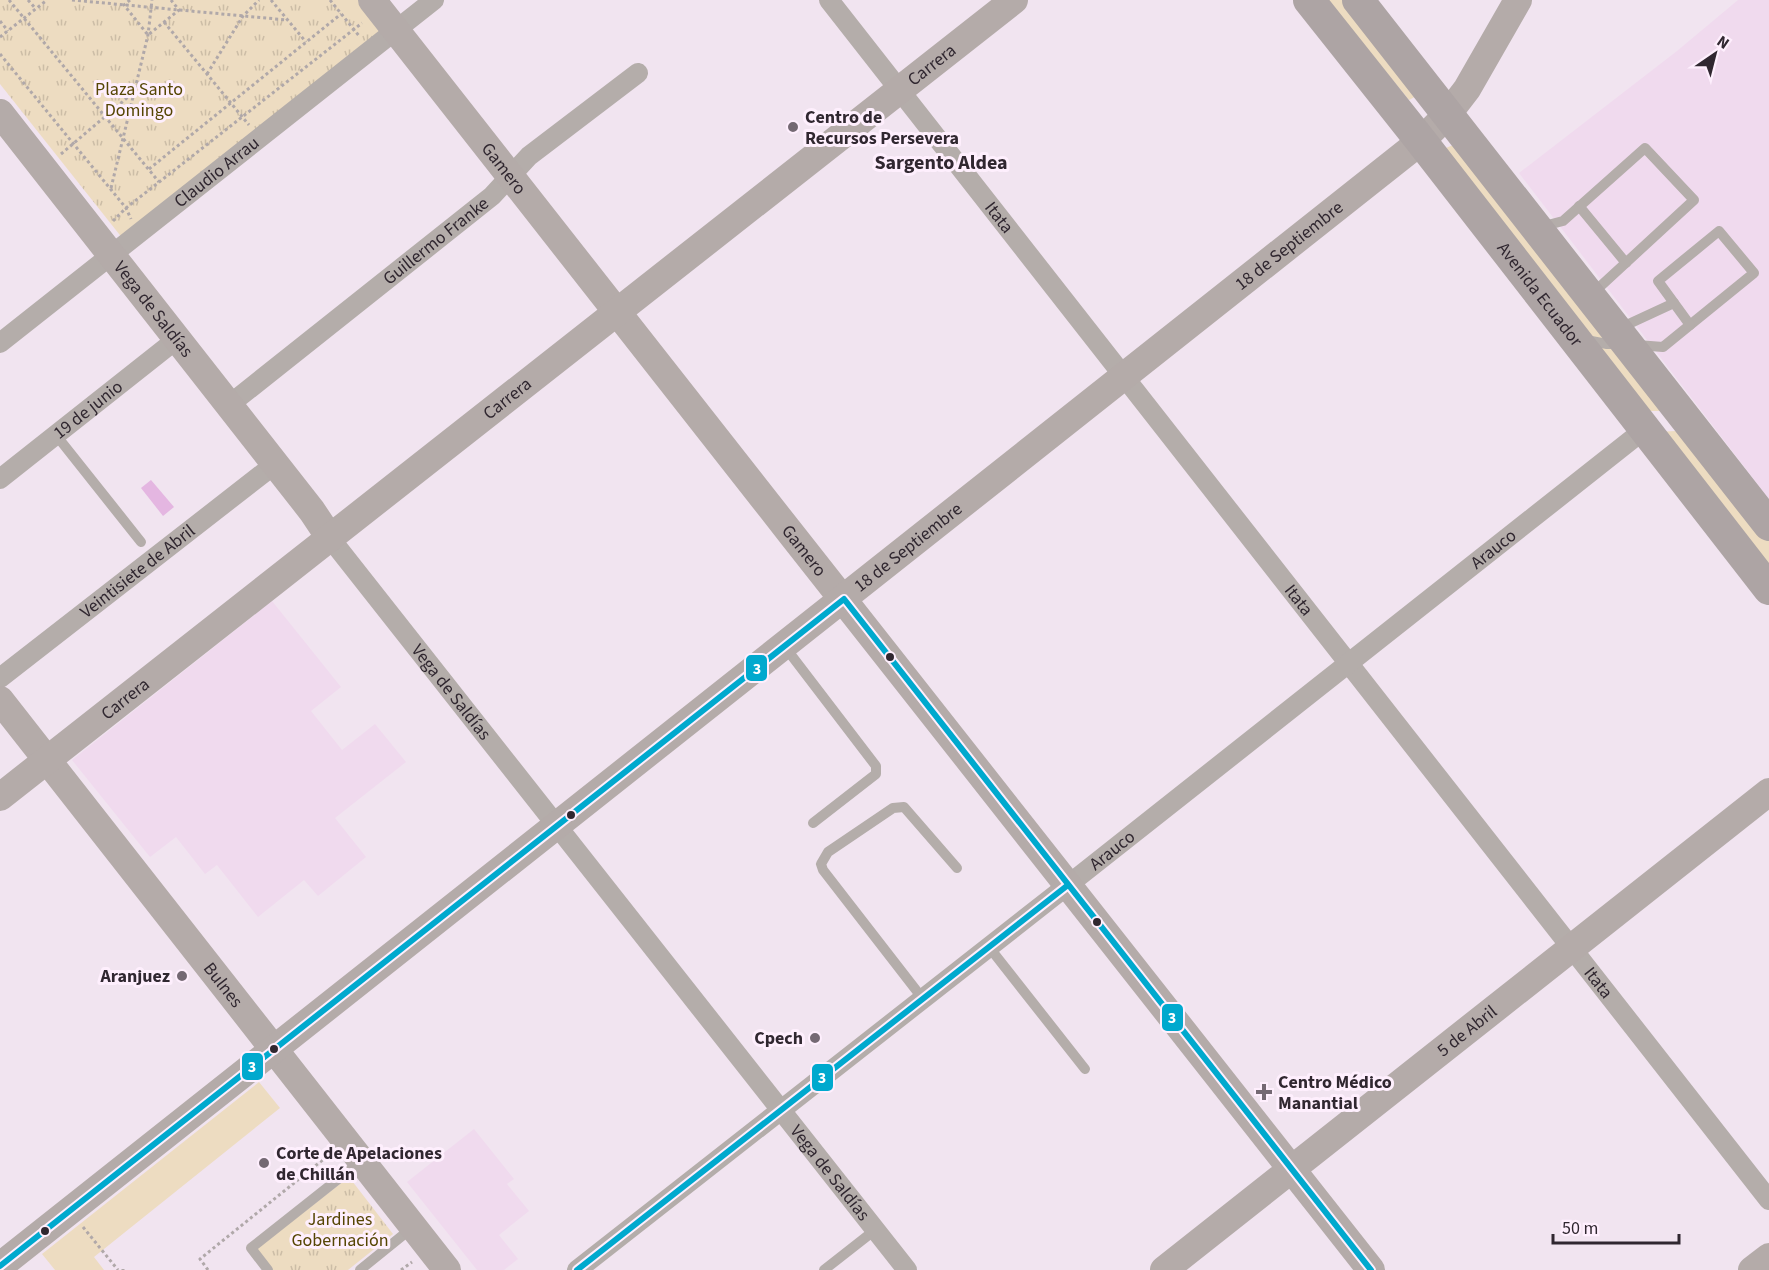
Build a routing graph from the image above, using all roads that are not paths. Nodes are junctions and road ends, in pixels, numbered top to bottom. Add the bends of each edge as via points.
1 (434, 0) edge
2 (829, 0) edge
3 (1014, 0) edge
4 (1309, 0) edge
5 (1358, 0) edge
6 (1518, 0) edge
7 (383, 14) edge
8 (638, 72) dead end
9 (899, 89) junction
10 (0, 113) edge
11 (1447, 115) junction
12 (1421, 141) junction
13 (510, 176) junction
14 (1579, 206) junction
15 (1536, 228) junction
16 (104, 246) junction
17 (1626, 263) junction
18 (1590, 297) junction
19 (1674, 303) junction
20 (616, 313) junction
21 (1690, 325) junction
22 (1567, 331) junction
23 (1622, 337) junction
24 (177, 339) junction
25 (0, 343) edge
26 (1124, 377) junction
27 (229, 405) junction
28 (1644, 429) junction
29 (56, 435) junction
30 (1700, 436) junction
31 (275, 464) junction
32 (0, 479) edge
33 (1769, 525) edge
34 (330, 538) junction
35 (141, 542) dead end
36 (1769, 589) edge
37 (844, 599) junction
38 (785, 646) junction
39 (1348, 663) junction
40 (0, 678) edge
41 (0, 700) edge
42 (47, 760) junction
43 (1769, 792) edge
44 (0, 797) edge
45 (813, 823) dead end
46 (557, 826) junction
47 (957, 868) dead end
48 (1068, 885) junction
49 (989, 947) junction
50 (1572, 948) junction
51 (923, 999) junction
52 (274, 1049) junction
53 (1085, 1069) dead end
54 (781, 1110) junction
55 (353, 1151) junction
56 (1292, 1169) junction
57 (1769, 1200) edge
58 (413, 1227) junction
59 (875, 1230) junction
60 (1769, 1257) edge
61 (0, 1266) edge
62 (268, 1270) edge
63 (360, 1270) edge
64 (447, 1270) edge
65 (577, 1270) edge
66 (824, 1270) edge
67 (907, 1270) edge
68 (1164, 1270) edge
69 (1371, 1270) edge
70 (1752, 1270) edge

1 - 7 street, Claudio Arrau
2 - 9 street, Itata
3 - 9 street, Carrera
4 - 12 main road, Avenida Ecuador
5 - 11 main road
6 - 11 street, 18 de Septiembre via 1467,89
7 - 13 street, Gamero
7 - 16 street, Claudio Arrau via 372,49 138,234
8 - 13 street, Guillermo Franke via 529,156
9 - 20 street, Carrera
9 - 26 street, Itata
10 - 16 street, Vega de Saldías
11 - 12 street, 18 de Septiembre
11 - 15 main road
12 - 22 main road, Avenida Ecuador
12 - 26 street, 18 de Septiembre
13 - 20 street, Gamero
13 - 27 street, Guillermo Franke via 492,196
14 - 15 lane via 1563,221
14 - 17 lane
14 - 17 lane via 1645,148 1694,200
15 - 18 main road
16 - 24 street, Vega de Saldías
16 - 25 street, Claudio Arrau
17 - 18 lane
18 - 23 main road
19 - 21 lane
19 - 21 lane via 1658,281 1719,231 1754,273
19 - 23 lane
20 - 34 street, Carrera
20 - 37 street, Gamero
21 - 23 lane via 1663,347
22 - 23 lane via 1607,344
22 - 28 main road, Avenida Ecuador
23 - 30 main road
24 - 27 street, Vega de Saldías
24 - 29 street, 19 de junio
26 - 37 street, 18 de Septiembre
26 - 39 street, Itata
27 - 31 street, Vega de Saldías
28 - 30 main road via 1665,423
28 - 36 main road, Avenida Ecuador
28 - 39 street, Arauco
29 - 32 street, 19 de junio
29 - 35 lane
30 - 33 main road
31 - 34 street, Vega de Saldías
31 - 40 street, Veintisiete de Abril
34 - 42 street, Carrera
34 - 46 street, Vega de Saldías
37 - 38 street, 18 de Septiembre
37 - 48 street, Gamero
38 - 45 lane via 876,766 876,774
38 - 46 street, 18 de Septiembre
39 - 48 street, Arauco
39 - 50 street, Itata
41 - 42 street, Bulnes
42 - 44 street, Carrera
42 - 52 street, Bulnes
43 - 50 street, 5 de Abril
46 - 52 street, 18 de Septiembre
46 - 54 street, Vega de Saldías
47 - 51 lane via 904,807 893,808 828,852 821,864
48 - 49 street, Arauco
48 - 56 street, Gamero
49 - 51 street, Arauco
49 - 53 lane
50 - 56 street, 5 de Abril
50 - 57 street, Itata
51 - 54 street, Arauco
52 - 55 street, Bulnes
52 - 61 street, 18 de Septiembre
54 - 59 street, Vega de Saldías
54 - 65 street, Arauco
55 - 58 street, Bulnes
55 - 62 lane via 251,1248
56 - 68 street, 5 de Abril
56 - 69 street, Gamero
58 - 63 lane
58 - 64 street, Bulnes
59 - 66 lane
59 - 67 street, Vega de Saldías
60 - 70 street

